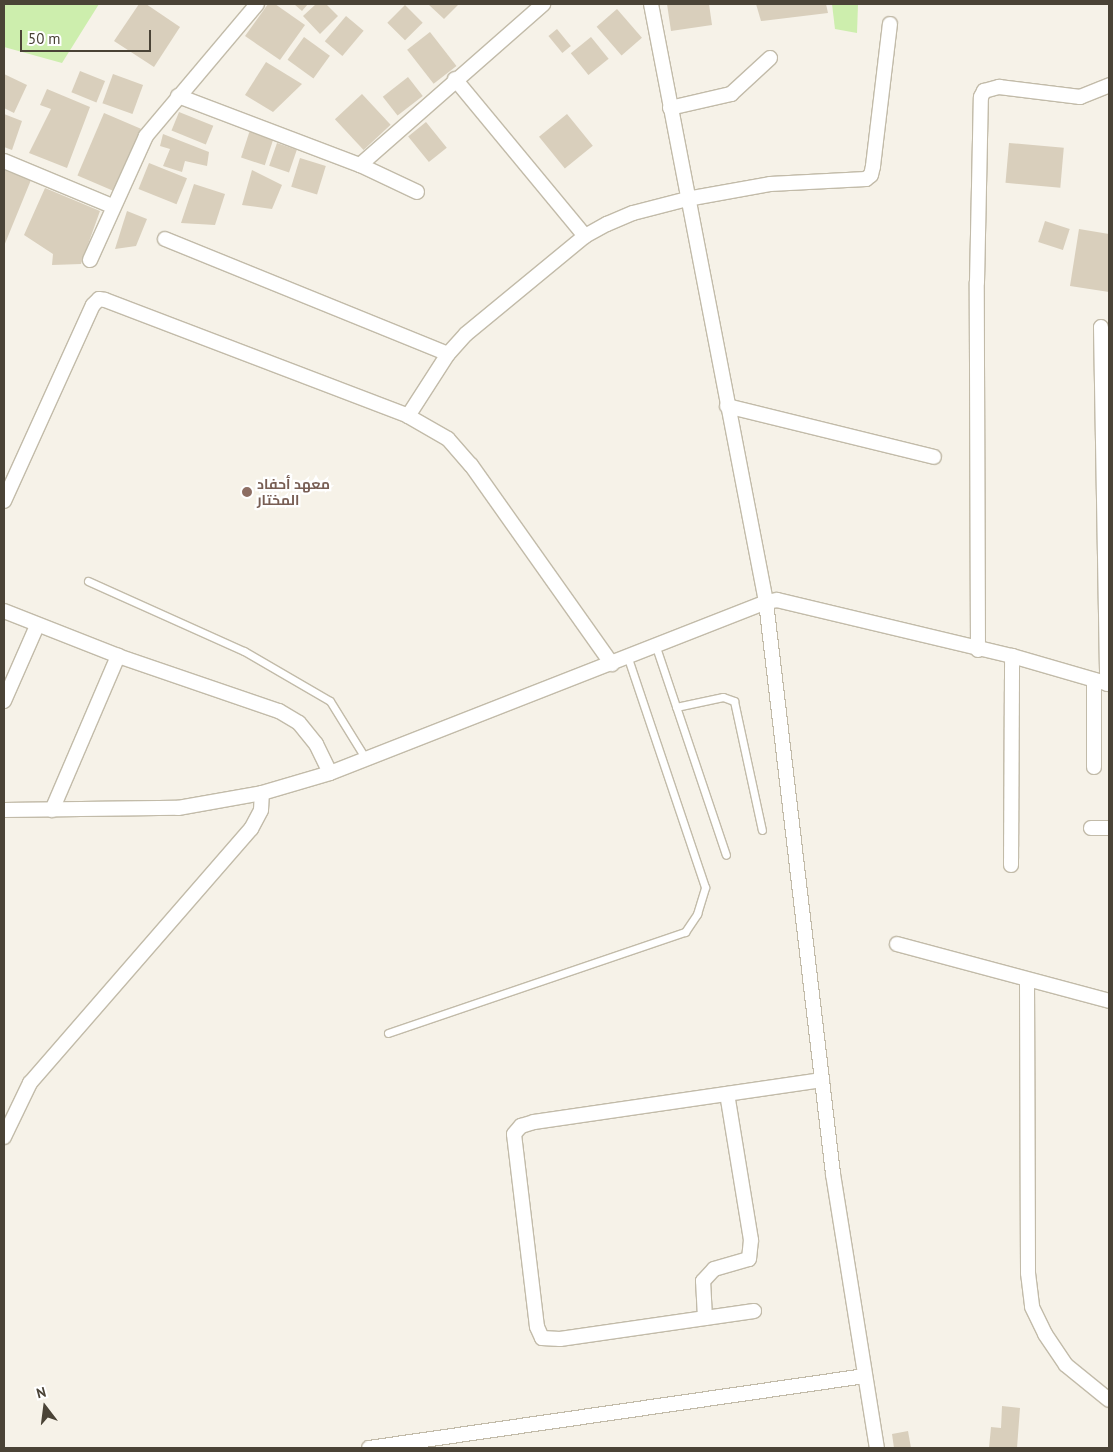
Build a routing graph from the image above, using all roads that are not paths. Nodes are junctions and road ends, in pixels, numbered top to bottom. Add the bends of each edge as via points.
1 (258, 4) edge
2 (543, 4) edge
3 (651, 4) edge
4 (890, 24) dead end
5 (770, 58) dead end
6 (455, 79) junction
7 (1109, 85) edge
8 (178, 96) junction
9 (670, 108) junction
10 (4, 161) edge
11 (360, 165) junction
12 (417, 192) dead end
13 (687, 199) junction
14 (112, 206) junction
15 (585, 236) junction
16 (165, 239) dead end
17 (90, 260) dead end
18 (1101, 327) dead end
19 (448, 354) junction
20 (727, 406) junction
21 (408, 416) junction
22 (934, 457) dead end
23 (4, 501) edge
24 (88, 581) dead end
25 (766, 602) junction
26 (4, 611) edge
27 (37, 626) junction
28 (656, 647) junction
29 (978, 650) junction
30 (118, 656) junction
31 (1012, 656) junction
32 (628, 658) junction
33 (612, 664) junction
34 (1104, 683) edge
35 (4, 700) edge
36 (676, 708) junction
37 (366, 760) junction
38 (1094, 767) dead end
39 (330, 773) junction
40 (262, 793) junction
41 (4, 810) edge
42 (52, 810) junction
43 (1091, 828) dead end
44 (1109, 828) edge
45 (762, 830) dead end
46 (726, 855) dead end
47 (1011, 864) dead end
48 (897, 944) dead end
49 (1027, 980) junction
50 (1109, 1001) edge
51 (388, 1033) dead end
52 (822, 1080) junction
53 (726, 1094) junction
54 (4, 1136) edge
55 (754, 1311) dead end
56 (705, 1318) junction
57 (865, 1376) junction
58 (1109, 1400) edge
59 (370, 1448) edge
60 (877, 1448) edge

1 - 8 street
2 - 6 street
3 - 9 street
4 - 13 street via 871,175 859,181 770,184
5 - 9 street via 731,94
6 - 11 street
6 - 15 street
7 - 29 street via 1080,97 999,87 984,92 981,97 977,282
8 - 11 street
8 - 14 street via 146,136
9 - 13 street
10 - 14 street
11 - 12 street
13 - 15 street via 632,213
13 - 20 street
14 - 17 street
15 - 19 street via 477,324
16 - 19 street
18 - 34 street
19 - 21 street
20 - 22 street
20 - 25 street
21 - 23 street via 99,299 92,305
21 - 33 street via 448,439 459,450
24 - 37 lane via 244,651 330,701
25 - 28 street
25 - 29 street via 790,601
25 - 52 street
26 - 27 street
27 - 30 street
27 - 35 street
28 - 32 street
28 - 36 lane
29 - 31 street
30 - 39 street via 279,710 299,724 316,744
30 - 42 street
31 - 34 street
31 - 47 street
32 - 33 street
32 - 51 lane via 705,887 697,914 685,932
33 - 37 street
34 - 38 street
36 - 45 lane via 723,697 734,701
36 - 46 lane
37 - 39 street
39 - 40 street
40 - 42 street via 185,807
40 - 54 street via 261,810 251,829 30,1083
41 - 42 street
43 - 44 street
48 - 49 street
49 - 50 street
49 - 58 street via 1028,1273 1032,1307 1044,1334 1066,1365
52 - 53 street
52 - 57 street
53 - 56 street via 751,1240 749,1259 714,1269 703,1282
53 - 56 street via 534,1122 521,1126 514,1134 537,1327 542,1338 560,1339
55 - 56 street
57 - 59 street
57 - 60 street

